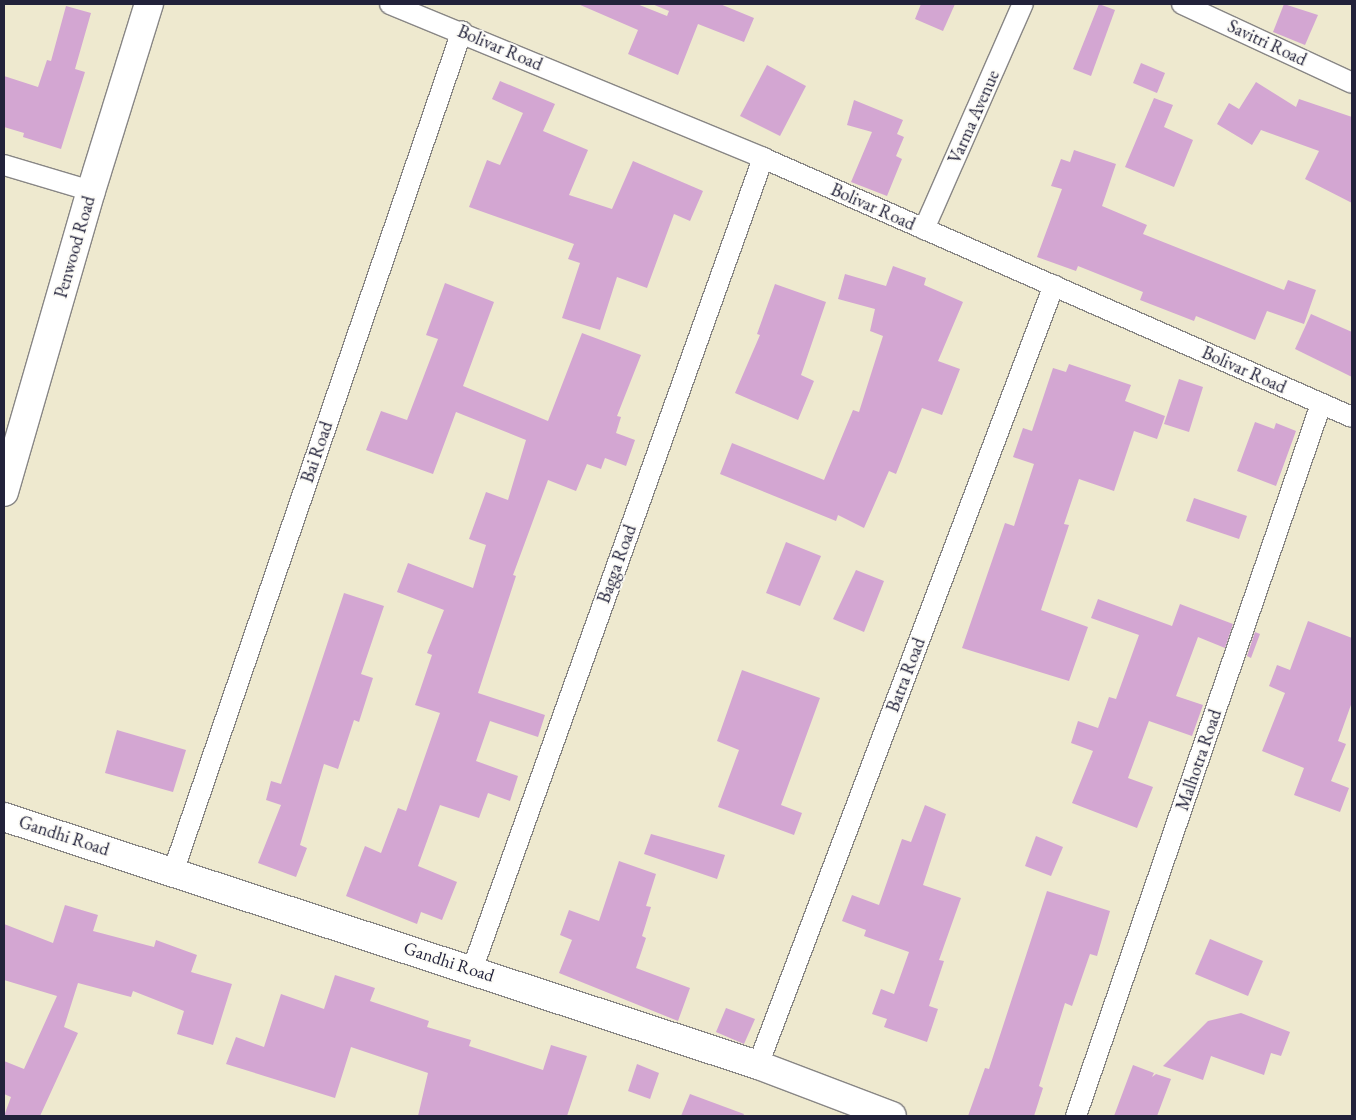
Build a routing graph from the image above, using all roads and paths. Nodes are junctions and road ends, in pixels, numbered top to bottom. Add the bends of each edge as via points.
1 (149, 4) edge
2 (390, 4) edge
3 (1023, 4) edge
4 (1182, 4) edge
5 (462, 31) junction
6 (1352, 83) edge
7 (762, 158) junction
8 (4, 165) edge
9 (91, 191) junction
10 (924, 229) junction
11 (1054, 285) junction
12 (1321, 404) junction
13 (1352, 417) edge
14 (9, 455) edge
15 (4, 492) edge
16 (4, 817) edge
17 (173, 872) junction
18 (472, 970) junction
19 (758, 1065) junction
20 (892, 1116) edge
21 (1076, 1116) edge

1 - 9 street, Penwood Road
2 - 5 street, Bolivar Road
3 - 10 street, Varma Avenue
4 - 6 street, Savitri Road
5 - 7 street, Bolivar Road
5 - 17 street, Bai Road
7 - 10 street, Bolivar Road
7 - 18 street, Bagga Road
8 - 9 street
9 - 14 street, Penwood Road
10 - 11 street, Bolivar Road
11 - 12 street, Bolivar Road
11 - 19 street, Batra Road
12 - 13 street, Bolivar Road
12 - 21 street, Malhotra Road
14 - 15 street, Penwood Road
16 - 17 street, Gandhi Road
17 - 18 street, Gandhi Road
18 - 19 street, Gandhi Road
19 - 20 street, Gandhi Road

